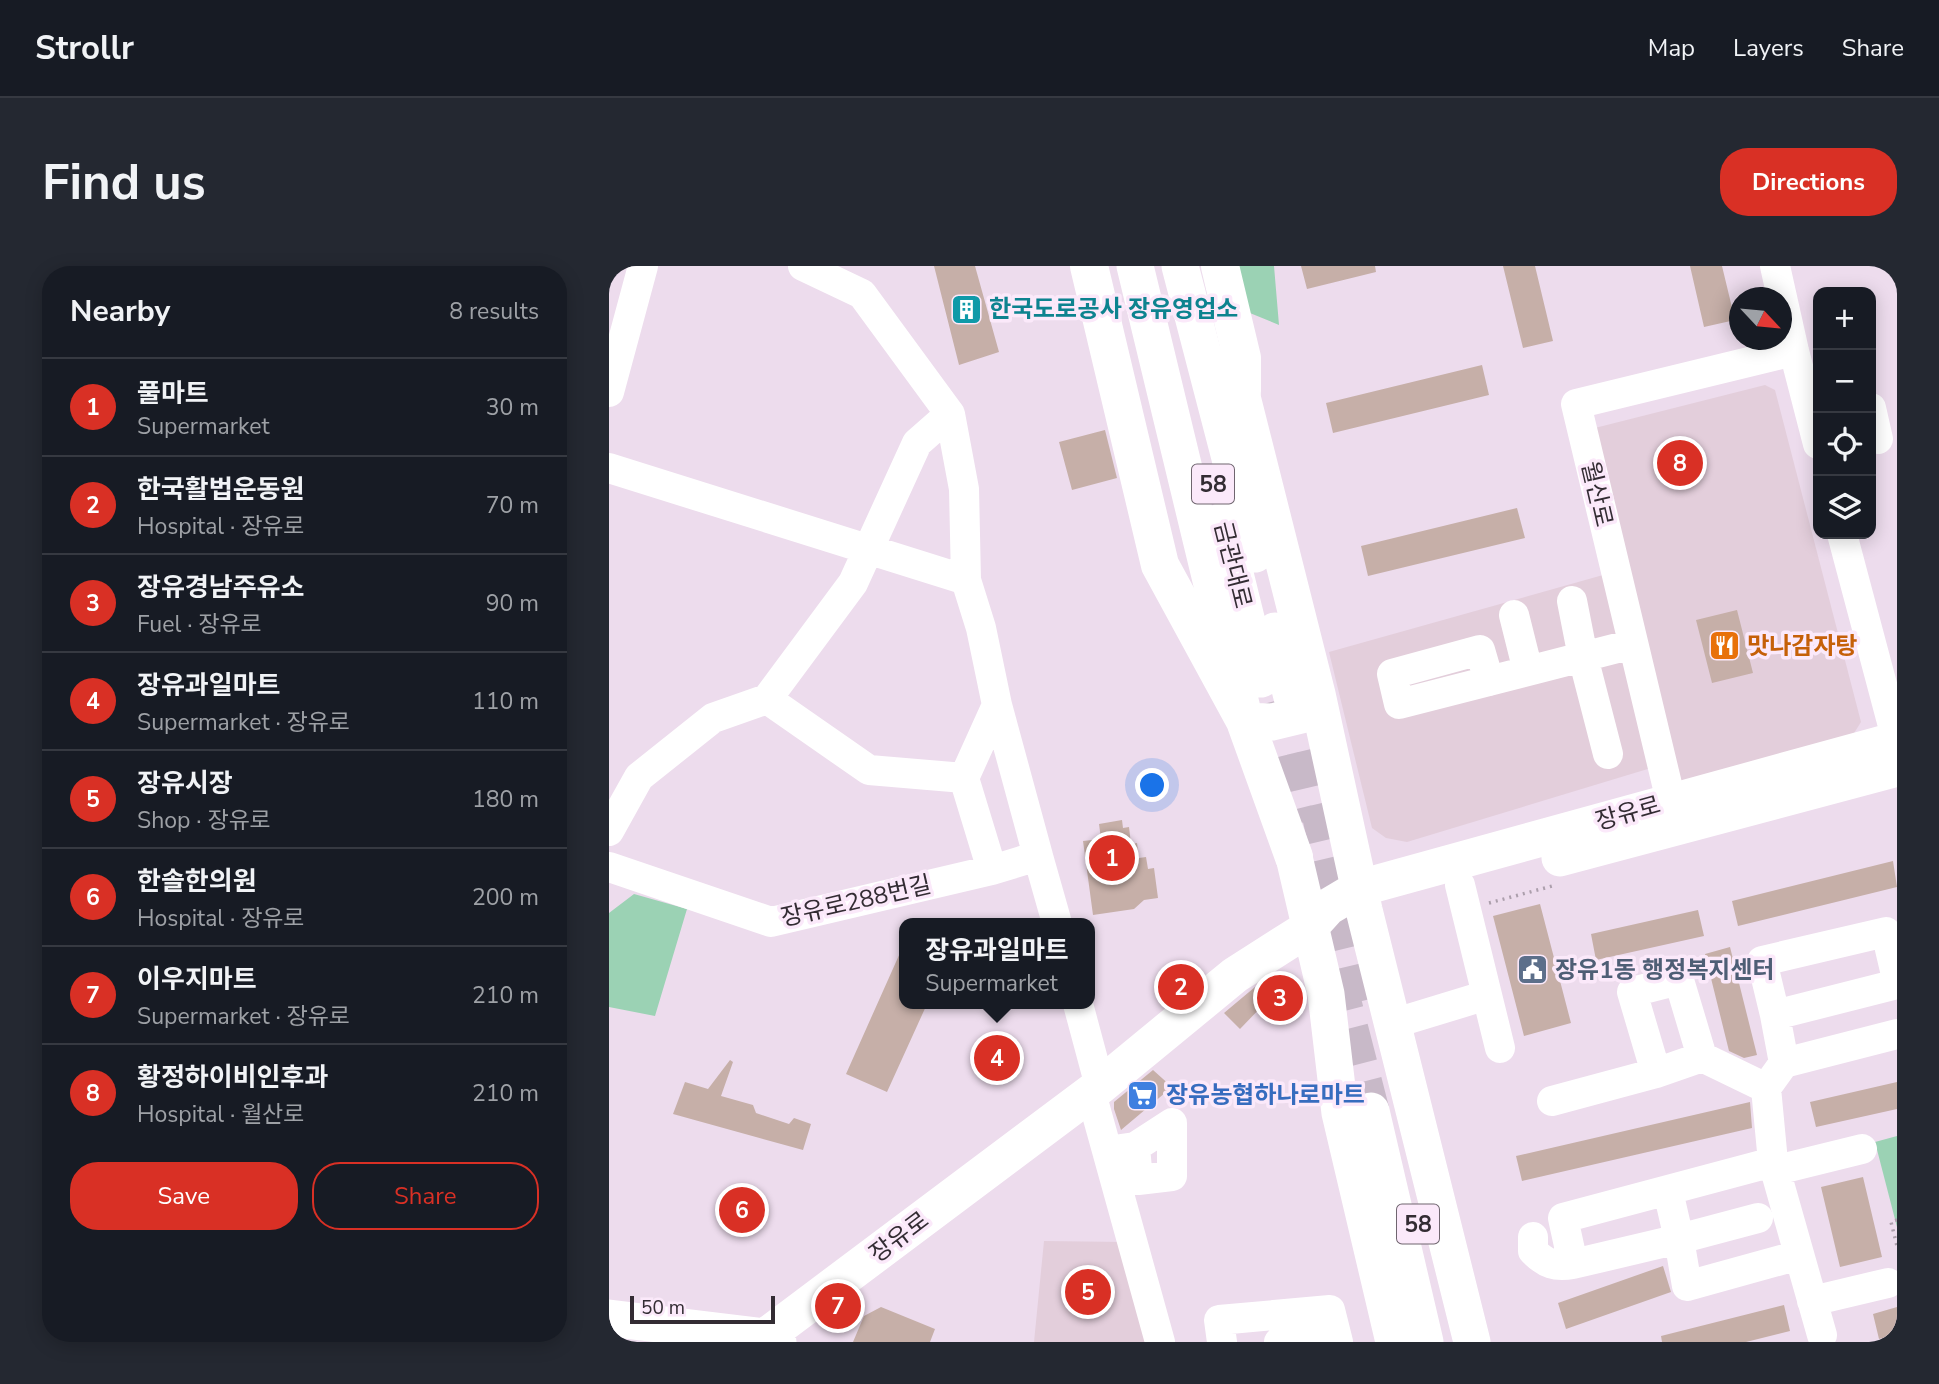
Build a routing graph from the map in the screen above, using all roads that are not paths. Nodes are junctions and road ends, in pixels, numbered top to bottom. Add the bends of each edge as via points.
1 (643, 266) edge
2 (803, 266) edge
3 (1089, 266) edge
4 (1135, 266) edge
5 (1156, 266) edge
6 (1180, 266) edge
7 (1205, 266) edge
8 (1220, 266) edge
9 (1775, 266) edge
10 (1794, 351) junction
11 (1242, 391) junction
12 (609, 392) edge
13 (1873, 413) edge
14 (950, 414) junction
15 (1813, 425) edge
16 (1882, 438) edge
17 (609, 468) edge
18 (1843, 539) edge
19 (870, 549) junction
20 (966, 580) junction
21 (1572, 601) dead end
22 (1514, 615) dead end
23 (1633, 644) junction
24 (1583, 657) junction
25 (1528, 671) junction
26 (1489, 681) dead end
27 (767, 699) junction
28 (1280, 704) junction
29 (997, 705) junction
30 (1897, 740) edge
31 (1608, 754) dead end
32 (1897, 768) edge
33 (964, 778) junction
34 (1671, 801) junction
35 (609, 831) edge
36 (1038, 856) junction
37 (1294, 858) joint
38 (609, 867) edge
39 (992, 870) junction
40 (1460, 885) junction
41 (1362, 899) junction
42 (1055, 918) edge
43 (1319, 918) junction
44 (1897, 981) edge
45 (1487, 995) junction
46 (1079, 1009) edge
47 (1775, 1015) junction
48 (1392, 1024) junction
49 (1897, 1034) edge
50 (1500, 1048) dead end
51 (1702, 1057) junction
52 (1784, 1063) junction
53 (1656, 1073) junction
54 (1766, 1088) junction
55 (1096, 1089) junction
56 (1552, 1101) dead end
57 (1378, 1106) junction
58 (1862, 1149) dead end
59 (1775, 1166) junction
60 (1668, 1191) junction
61 (1758, 1218) dead end
62 (1533, 1237) dead end
63 (1679, 1239) junction
64 (1799, 1255) junction
65 (1573, 1264) junction
66 (1888, 1283) dead end
67 (1812, 1301) junction
68 (625, 1327) edge
69 (771, 1340) edge
70 (1338, 1340) edge
71 (1820, 1340) edge
72 (1160, 1342) edge
73 (1222, 1342) edge
74 (1279, 1342) edge
75 (1394, 1342) edge
76 (1425, 1342) edge
77 (1446, 1342) edge
78 (1472, 1342) edge

1 - 12 street
2 - 14 street via 862,294
3 - 28 highway via 1160,565
4 - 28 main road
5 - 28 main road, 금관대로 / 58 via 1236,576
6 - 28 main road, 금관대로 / 58
7 - 11 main road
8 - 11 highway via 1242,358
9 - 10 street
10 - 15 street
10 - 23 street, 월산로 via 1576,404
11 - 28 main road
13 - 16 street
14 - 19 street via 917,443
14 - 20 street via 964,489
17 - 19 street
18 - 30 street
19 - 20 street
19 - 27 street via 853,583
20 - 29 street
21 - 24 street
22 - 25 street
23 - 24 street
23 - 34 street, 월산로
24 - 25 street
24 - 31 street
25 - 26 street
27 - 33 street via 869,770
27 - 35 street via 713,719 639,777
28 - 37 highway
28 - 41 main road
29 - 33 street
29 - 36 street
30 - 34 main road, 장유로
32 - 40 main road, 장유로
33 - 39 street
34 - 41 main road, 장유로
36 - 39 street, 장유로288번길
36 - 42 street
37 - 43 main road
38 - 39 street, 장유로288번길 via 771,922
40 - 41 main road, 장유로 via 1402,903
40 - 45 street
41 - 43 main road, 장유로
41 - 48 main road
43 - 55 main road, 장유로 via 1234,975
43 - 57 main road via 1326,994
44 - 47 street
44 - 47 street via 1886,932 1762,961
45 - 48 street
45 - 50 street
46 - 55 street
47 - 52 street
48 - 57 main road
49 - 52 street
51 - 53 street
51 - 53 street via 1679,980 1632,992
51 - 54 street
52 - 54 street
53 - 56 street
54 - 59 street
55 - 69 main road, 장유로
55 - 72 street via 1121,1149
57 - 75 main road
57 - 76 main road, 58
57 - 77 main road, 58
57 - 78 main road
58 - 59 street
59 - 60 street
59 - 64 street
60 - 63 street
60 - 65 street via 1563,1218
61 - 63 street
62 - 65 street via 1533,1251 1544,1262 1559,1267
63 - 64 street via 1687,1286
63 - 65 street
64 - 67 street
66 - 67 street
67 - 71 street
68 - 69 main road, 장유로
70 - 73 street via 1330,1310 1219,1320
70 - 74 street

